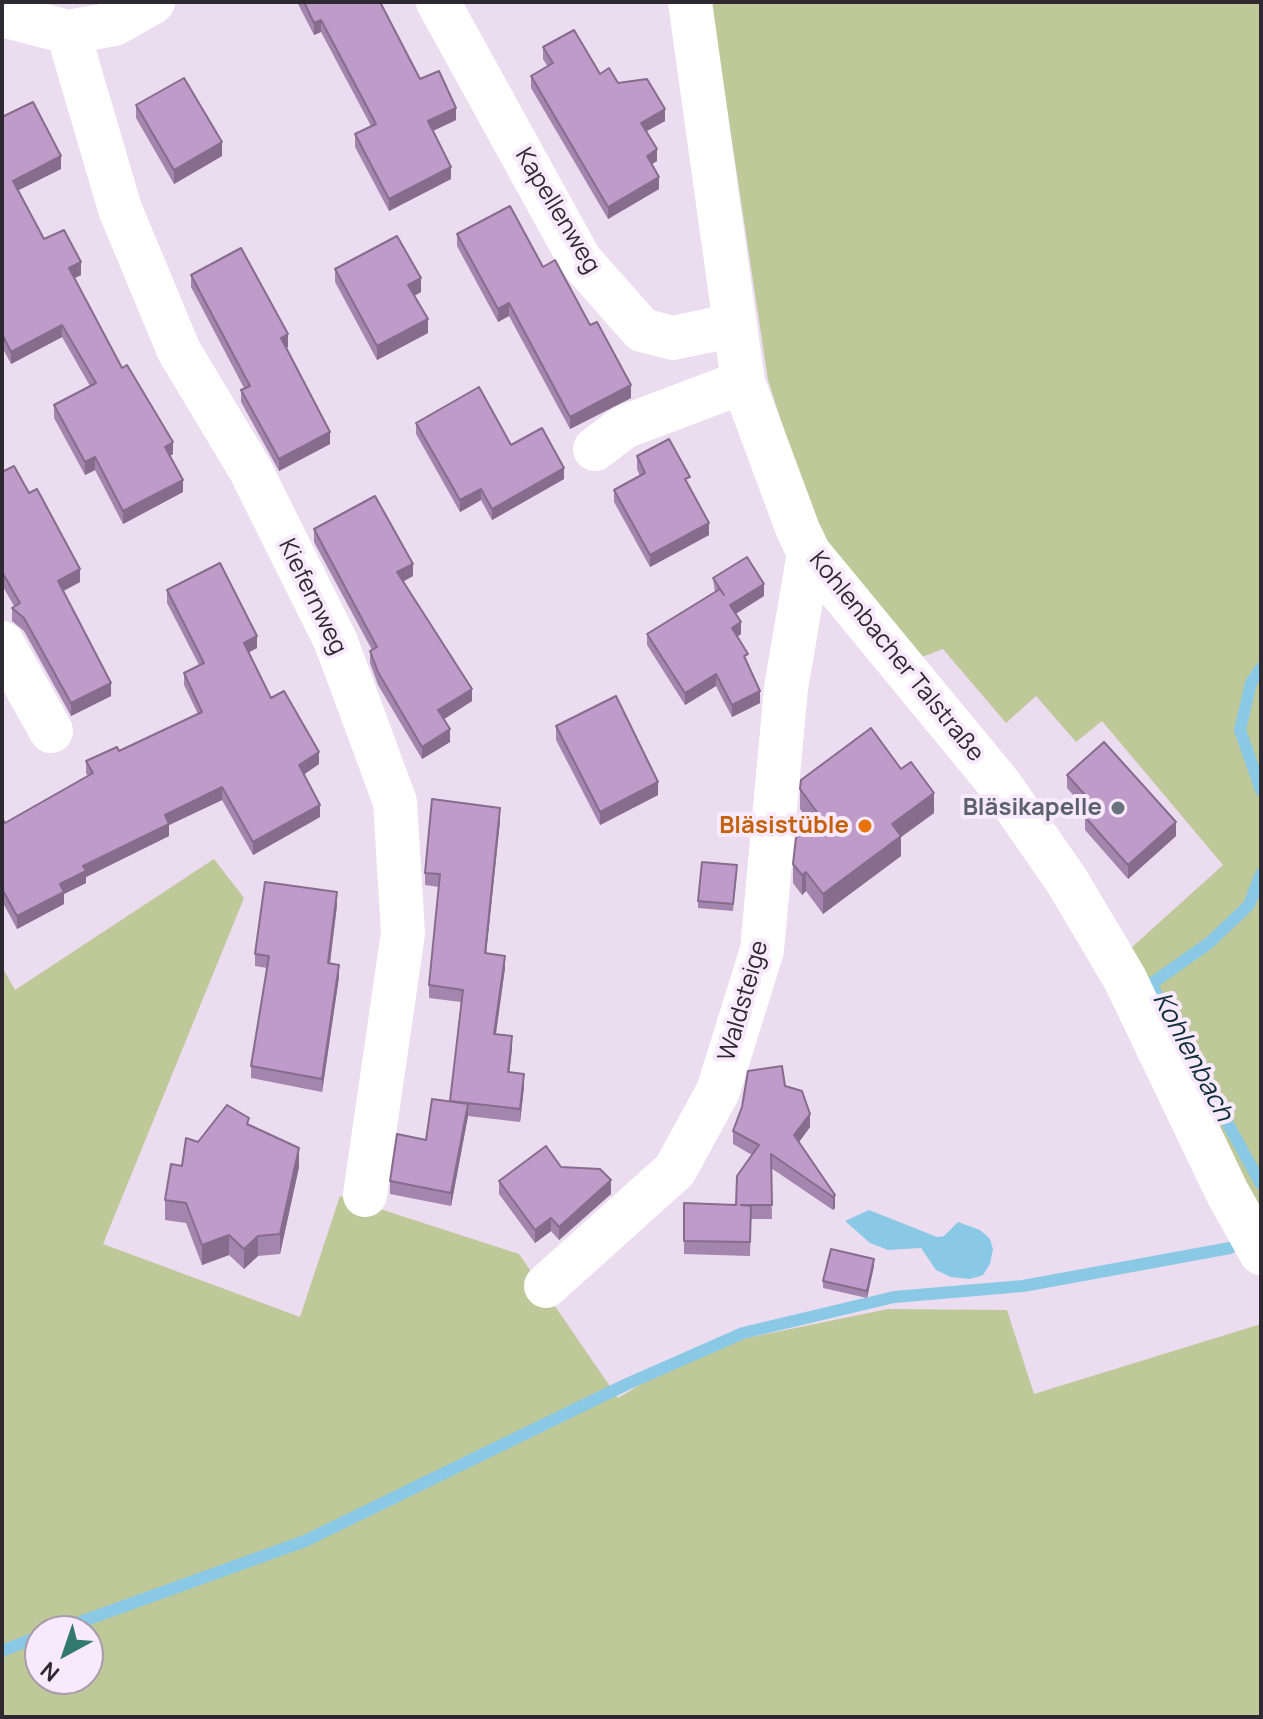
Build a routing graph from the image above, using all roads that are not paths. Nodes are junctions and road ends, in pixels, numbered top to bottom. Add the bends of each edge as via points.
1 (153, 2) edge
2 (438, 2) edge
3 (690, 2) edge
4 (2, 15) edge
5 (68, 32) junction
6 (734, 325) junction
7 (743, 382) junction
8 (595, 449) dead end
9 (809, 553) junction
10 (2, 643) edge
11 (51, 731) dead end
12 (365, 1195) dead end
13 (1261, 1253) edge
14 (546, 1286) dead end

1 - 5 street via 114,24
2 - 6 street, Kapellenweg via 580,260 642,330 673,338
3 - 6 street, Kohlenbacher Talstraße
4 - 5 street
5 - 12 street, Kiefernweg via 120,209 179,351 251,471 336,642 395,802 403,933
6 - 7 street, Kohlenbacher Talstraße
7 - 8 street via 624,427
7 - 9 street, Kohlenbacher Talstraße
9 - 13 street, Kohlenbacher Talstraße via 1001,786 1067,881 1125,979
9 - 14 street, Waldsteige via 786,688 762,950 718,1091 675,1170
10 - 11 street

